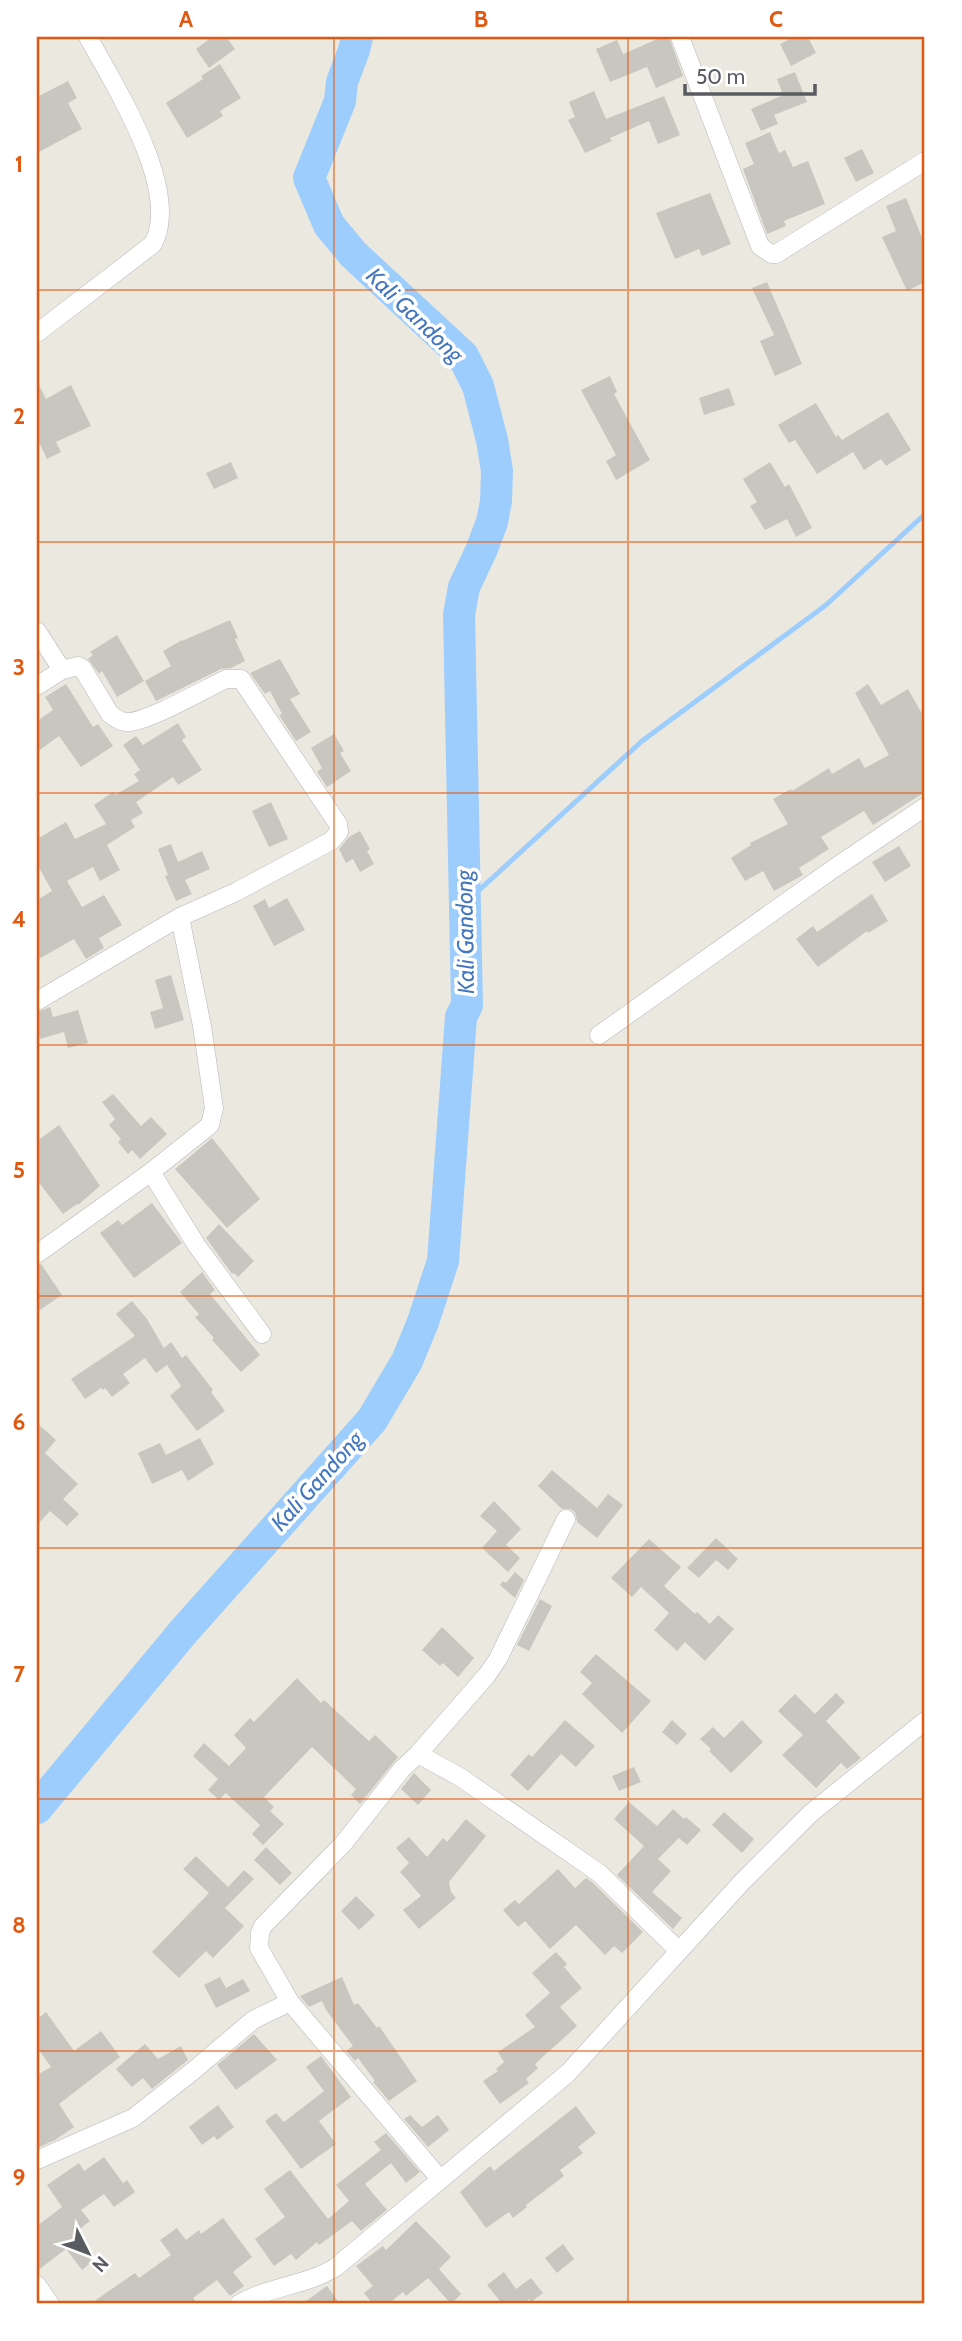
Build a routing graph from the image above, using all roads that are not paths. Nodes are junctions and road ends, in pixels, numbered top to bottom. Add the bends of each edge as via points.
1 (88, 37) edge
2 (680, 37) edge
3 (925, 161) edge
4 (37, 333) edge
5 (37, 631) edge
6 (62, 670) junction
7 (37, 686) edge
8 (925, 807) edge
9 (180, 917) junction
10 (37, 1001) edge
11 (599, 1035) dead end
12 (151, 1172) junction
13 (37, 1254) edge
14 (262, 1334) dead end
15 (566, 1519) dead end
16 (925, 1721) edge
17 (418, 1754) junction
18 (679, 1951) junction
19 (290, 2002) junction
20 (37, 2160) edge
21 (440, 2179) junction
22 (37, 2285) edge
23 (50, 2304) edge
24 (239, 2304) edge

1 - 4 street via 135,124 155,176 161,223 153,244
2 - 3 street via 760,246 771,254
5 - 6 street
6 - 7 street
6 - 9 street via 74,665 82,668 110,714 128,723 226,679 241,679 338,824 339,832 331,841
8 - 11 street
9 - 10 street
9 - 12 street via 214,1108 210,1125
12 - 13 street
12 - 14 street via 197,1246
15 - 17 street via 498,1659
16 - 18 street via 811,1813
17 - 18 street via 460,1777 599,1873
17 - 19 street via 343,1844 263,1926 259,1948
18 - 21 street via 568,2073
19 - 20 street via 253,2020 132,2118
19 - 21 street
21 - 24 street via 321,2277 272,2288
22 - 23 street

